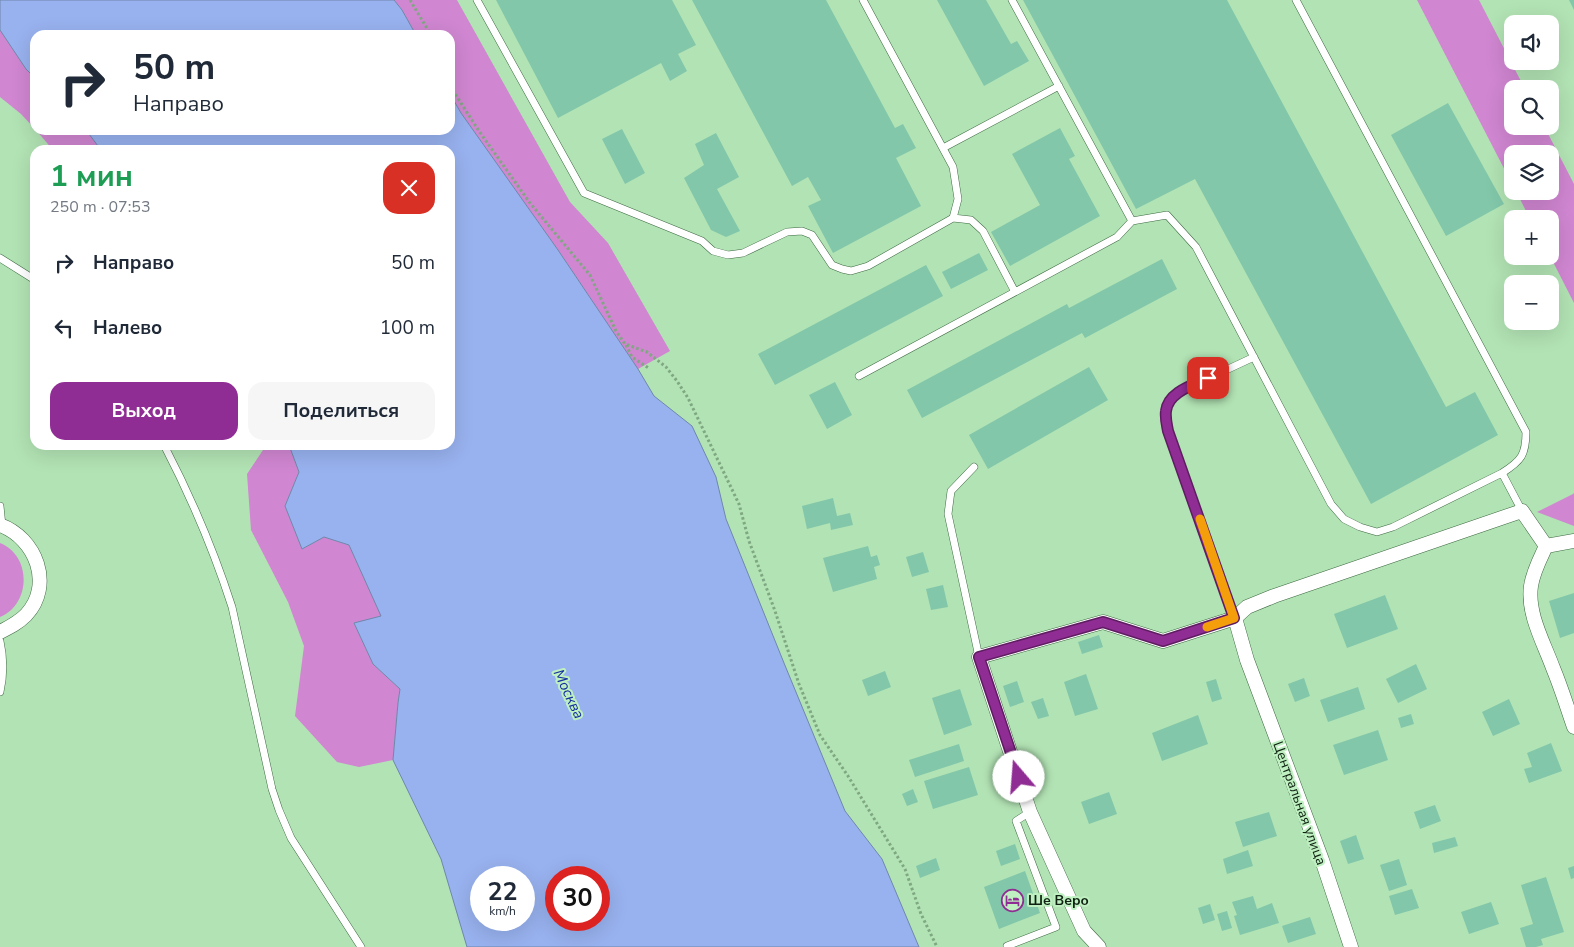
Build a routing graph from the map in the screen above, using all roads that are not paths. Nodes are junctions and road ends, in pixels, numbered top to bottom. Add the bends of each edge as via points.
1 (477, 0) edge
2 (863, 0) edge
3 (1012, 0) edge
4 (1296, 0) edge
5 (1059, 86) junction
6 (943, 148) junction
7 (953, 218) junction
8 (1132, 221) junction
9 (0, 258) edge
10 (30, 277) edge
11 (1015, 292) junction
12 (1254, 357) junction
13 (859, 376) dead end
14 (166, 450) edge
15 (974, 467) dead end
16 (1502, 473) junction
17 (0, 506) edge
18 (1522, 511) junction
19 (1, 526) edge
20 (1574, 541) edge
21 (1546, 546) junction
22 (1234, 618) junction
23 (0, 632) edge
24 (0, 641) edge
25 (979, 657) junction
26 (0, 692) edge
27 (1574, 727) edge
28 (1030, 812) junction
29 (1007, 946) edge
30 (361, 947) edge
31 (1099, 947) edge
32 (1351, 947) edge

1 - 7 lane via 584,193 702,241 713,251 728,255 743,253 787,232 802,230 812,235 832,265 851,271 868,266
2 - 6 lane
3 - 5 lane
4 - 16 lane via 1526,432 1523,456
5 - 6 lane
5 - 8 lane
6 - 7 lane via 953,167 957,186 958,199
7 - 11 lane via 971,220 983,231
8 - 11 lane via 1117,237
8 - 12 lane via 1167,215 1196,247
9 - 10 lane
11 - 13 lane
12 - 16 lane via 1332,504 1344,519 1360,527 1378,532 1393,527
12 - 22 lane via 1177,393 1166,409 1168,431
14 - 30 lane via 196,510 232,607 279,810 291,838
15 - 25 lane via 951,491 948,514
16 - 18 lane
17 - 19 lane
18 - 21 street
18 - 22 street via 1274,596 1247,607
19 - 23 street via 18,534 30,547 40,580 28,614
20 - 21 street
21 - 27 street via 1531,586 1532,610
22 - 25 street via 1163,641 1103,622
22 - 32 street, Центральная улица
24 - 26 lane via 4,676
25 - 28 street
28 - 29 lane via 1016,821 1056,927
28 - 31 street via 1084,931

